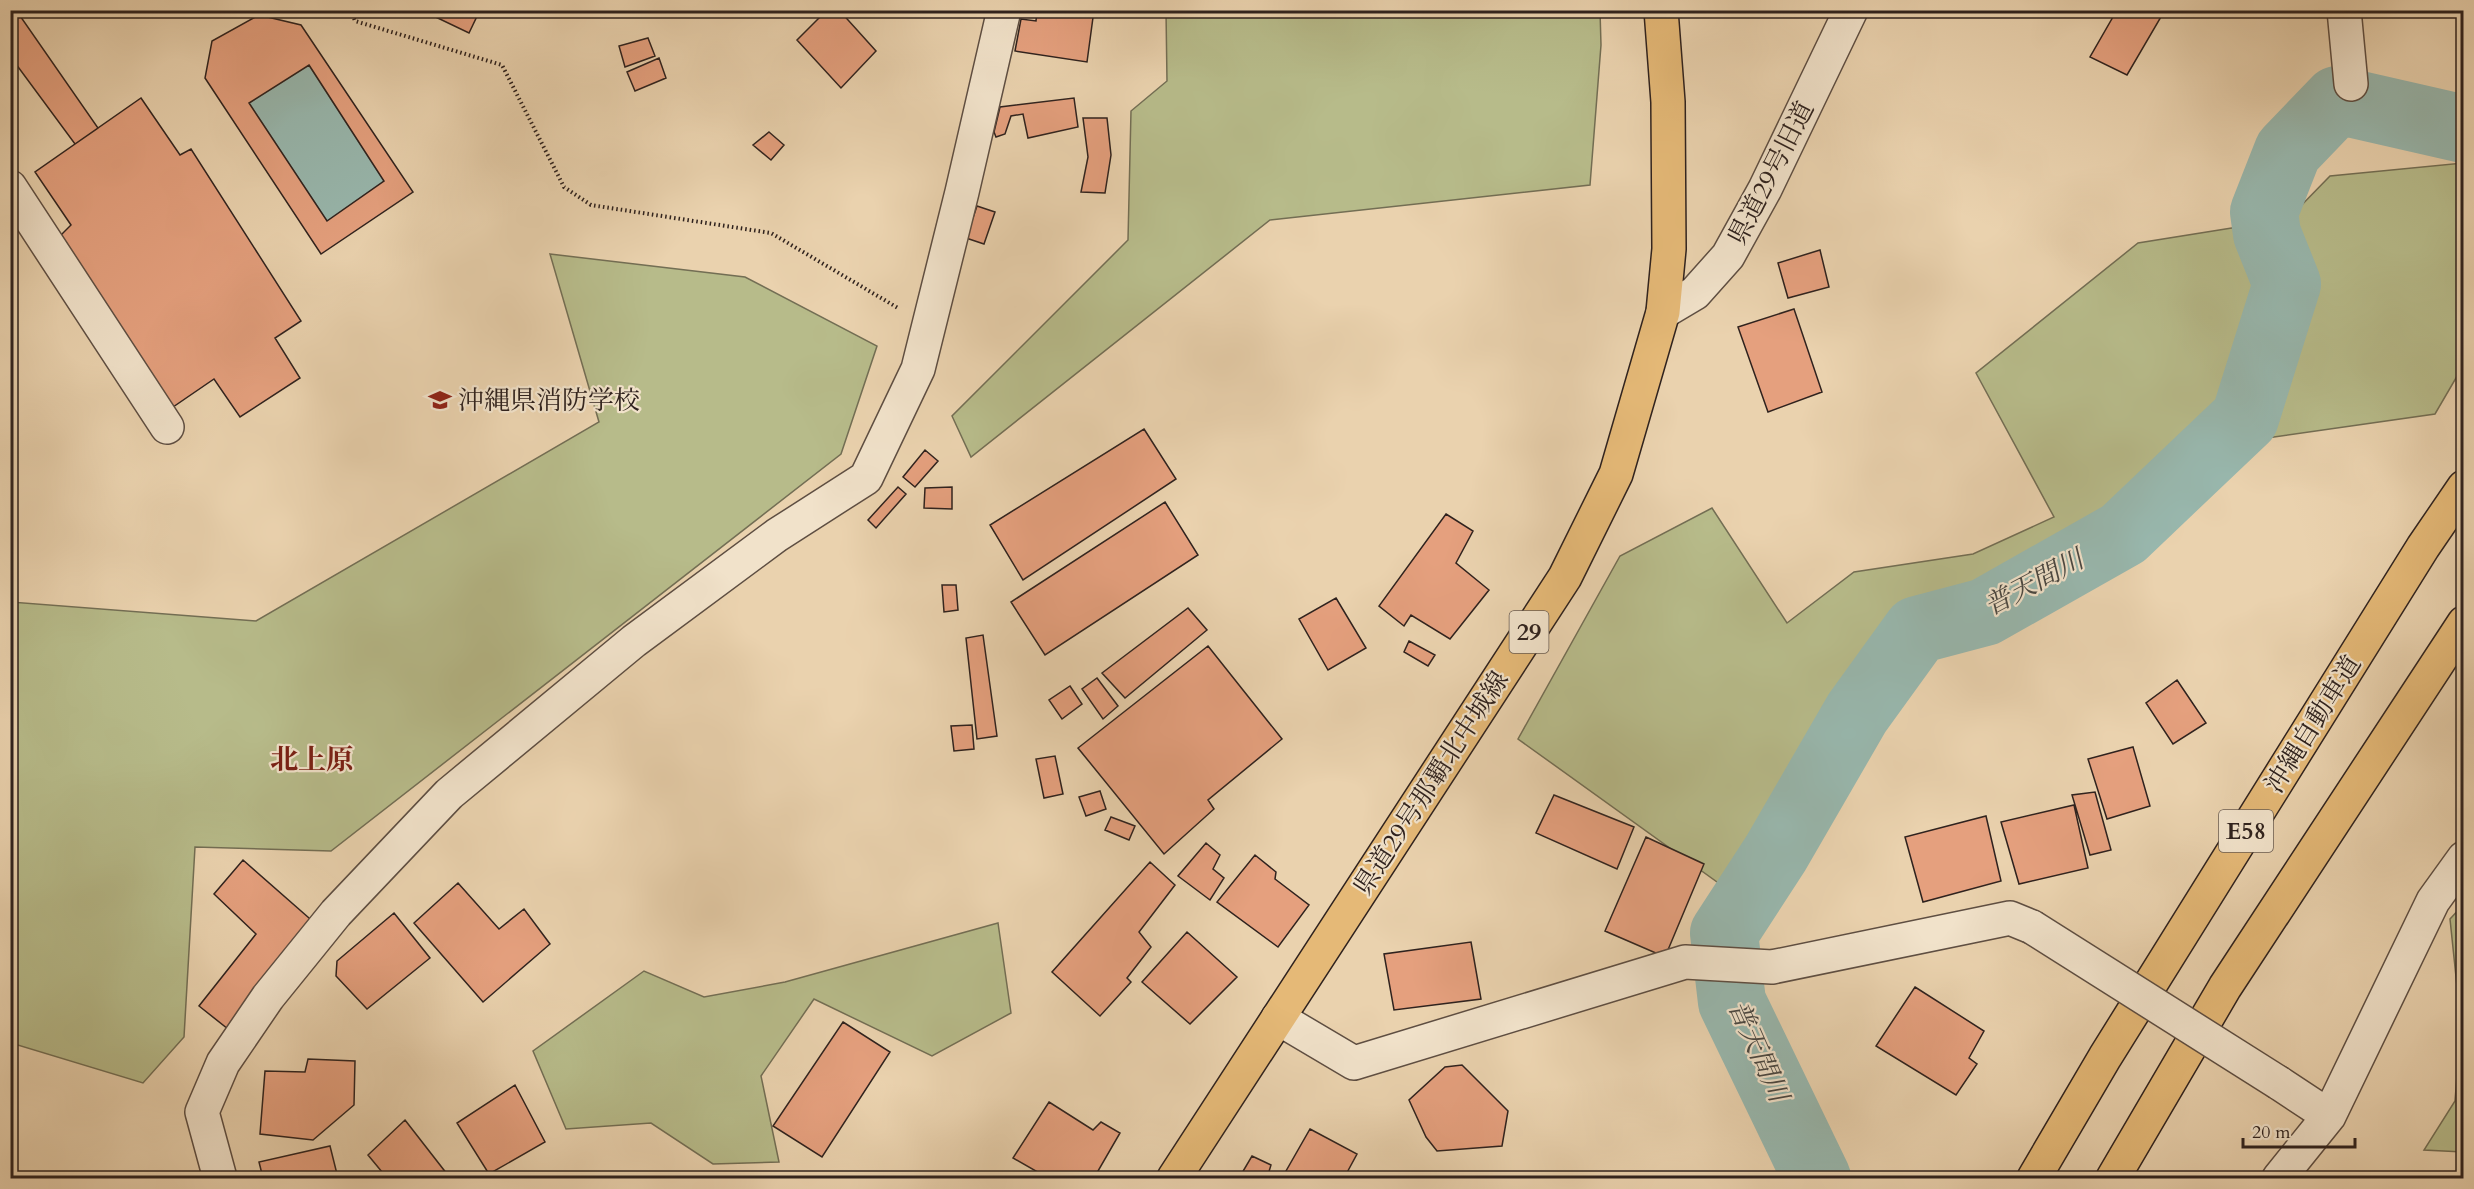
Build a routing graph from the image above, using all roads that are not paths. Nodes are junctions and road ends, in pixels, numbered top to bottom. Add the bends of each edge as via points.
1 (1004, 10) edge
2 (1661, 10) edge
3 (1851, 10) edge
4 (2344, 10) edge
5 (2351, 84) dead end
6 (10, 187) edge
7 (1663, 312) junction
8 (167, 427) dead end
9 (2463, 487) edge
10 (2463, 623) edge
11 (2463, 858) edge
12 (1278, 1018) junction
13 (2329, 1116) junction
14 (220, 1179) edge
15 (1174, 1179) edge
16 (2034, 1179) edge
17 (2113, 1179) edge
18 (2279, 1179) edge

1 - 14 street via 918,369 866,478 777,536 634,641 449,794 336,914 268,997 224,1063 202,1112
2 - 7 main road, 県道29号那覇北中城線 / 29 via 1668,102 1669,249
3 - 7 street, 県道29号旧道 via 1765,189 1728,256 1695,293
4 - 5 street
6 - 8 street
7 - 12 main road, 県道29号那覇北中城線 / 29 via 1616,474 1565,577
9 - 16 main road, 沖縄自動車道 / E58 via 2105,1057
10 - 17 main road, E58 via 2225,987
11 - 13 street via 2433,901
12 - 13 street, bridge via 1354,1064 1685,962 1772,968 2010,918 2032,927
12 - 15 main road, 県道29号那覇北中城線 / 29
13 - 18 street

